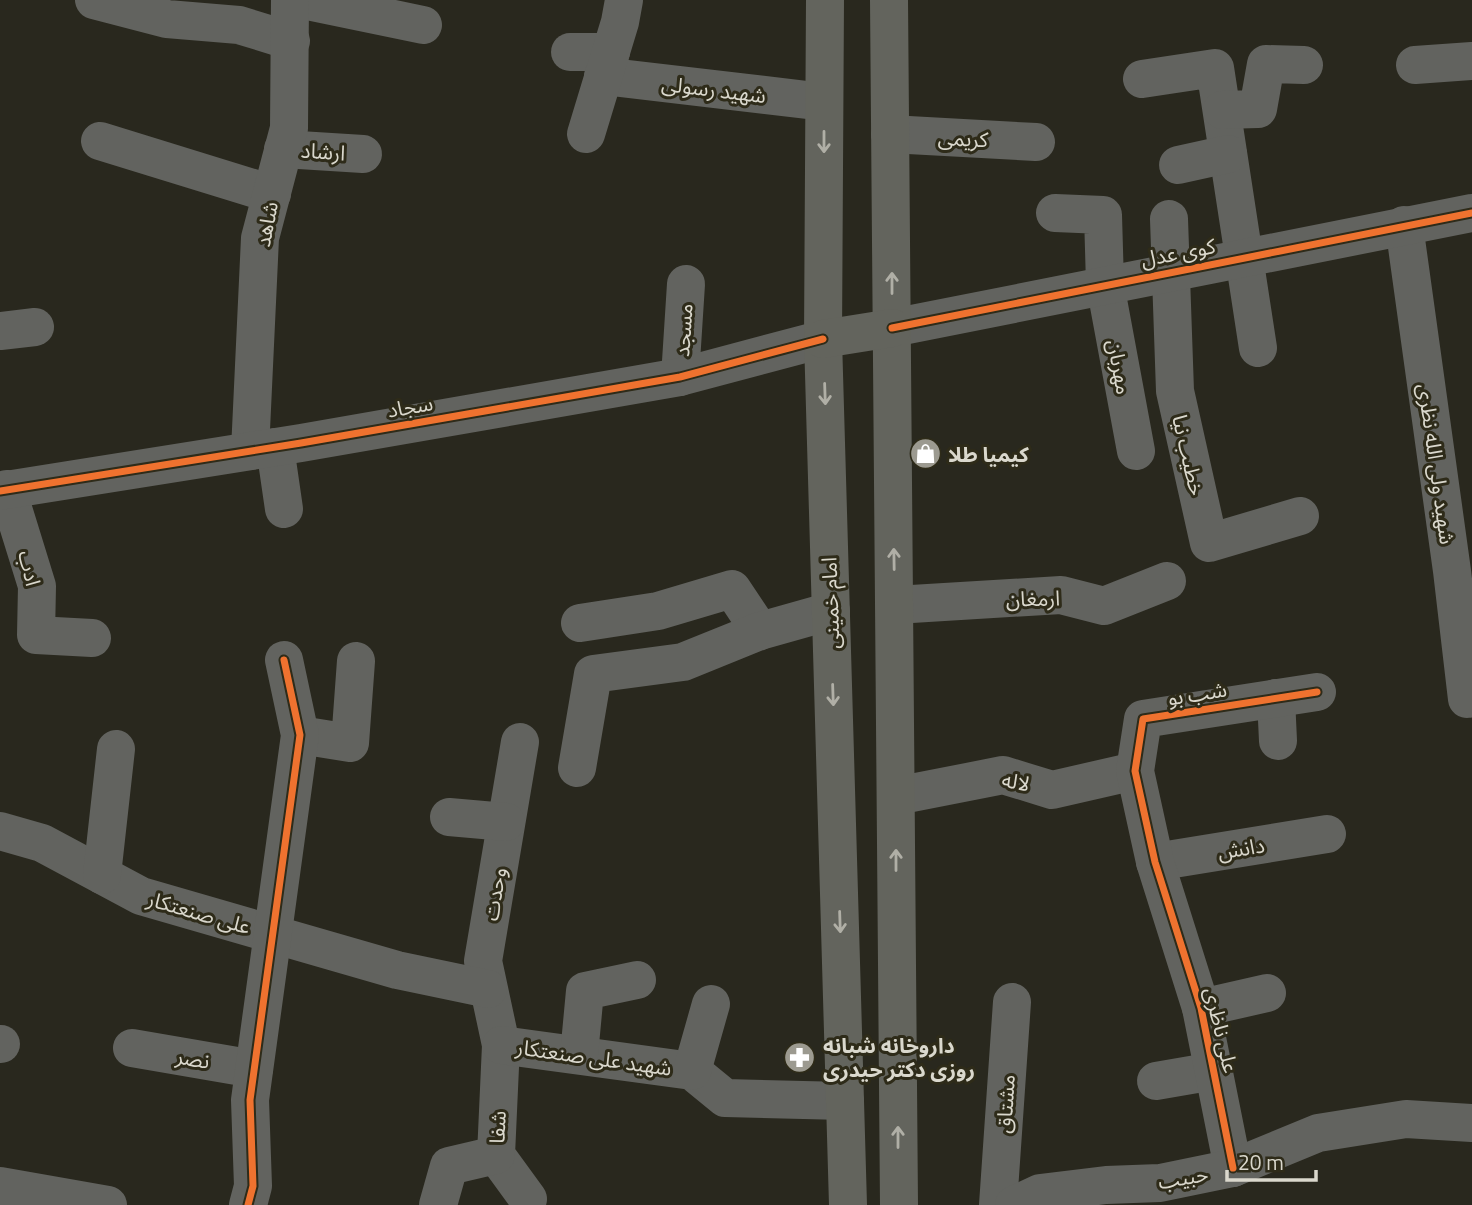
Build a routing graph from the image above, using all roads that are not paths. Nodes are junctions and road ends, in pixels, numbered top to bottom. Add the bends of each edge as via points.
1 (94, 0) edge
2 (290, 0) edge
3 (302, 0) edge
4 (624, 0) edge
5 (825, 0) edge
6 (889, 0) edge
7 (202, 11) edge
8 (423, 26) dead end
9 (291, 41) junction
10 (570, 51) dead end
11 (1472, 61) edge
12 (607, 64) junction
13 (1304, 65) dead end
14 (1415, 65) dead end
15 (1142, 79) dead end
16 (824, 103) junction
17 (1222, 110) junction
18 (586, 134) dead end
19 (890, 134) junction
20 (100, 141) dead end
21 (1036, 142) dead end
22 (283, 149) junction
23 (363, 154) dead end
24 (1228, 155) junction
25 (1178, 165) dead end
26 (272, 194) junction
27 (1055, 213) dead end
28 (1472, 213) edge
29 (1169, 219) dead end
30 (1404, 225) junction
31 (1243, 257) junction
32 (1171, 271) junction
33 (686, 284) dead end
34 (1105, 284) junction
35 (892, 328) junction
36 (823, 339) junction
37 (1258, 348) dead end
38 (680, 377) junction
39 (263, 449) junction
40 (1136, 451) dead end
41 (4, 490) edge
42 (284, 509) dead end
43 (1300, 516) dead end
44 (1167, 581) dead end
45 (894, 605) junction
46 (831, 611) junction
47 (580, 623) dead end
48 (760, 631) junction
49 (92, 638) dead end
50 (284, 660) dead end
51 (356, 661) dead end
52 (1317, 692) dead end
53 (1276, 698) junction
54 (1472, 698) edge
55 (300, 735) junction
56 (1278, 741) dead end
57 (520, 742) dead end
58 (116, 749) dead end
59 (577, 768) dead end
60 (1135, 771) junction
61 (896, 796) junction
62 (449, 817) dead end
63 (506, 822) junction
64 (0, 831) edge
65 (1327, 834) dead end
66 (1155, 862) junction
67 (102, 875) junction
68 (271, 933) junction
69 (637, 980) dead end
70 (488, 989) junction
71 (1267, 993) dead end
72 (1013, 1002) dead end
73 (711, 1004) dead end
74 (1201, 1008) junction
75 (502, 1045) junction
76 (132, 1048) dead end
77 (579, 1055) junction
78 (254, 1069) junction
79 (692, 1071) junction
80 (1214, 1071) junction
81 (1156, 1080) dead end
82 (845, 1101) junction
83 (1472, 1123) edge
84 (496, 1155) junction
85 (1233, 1168) junction
86 (0, 1186) edge
87 (1165, 1194) edge
88 (528, 1199) dead end
89 (88, 1203) edge
90 (248, 1205) edge
91 (438, 1205) edge
92 (848, 1205) edge
93 (899, 1205) edge
94 (998, 1205) edge
95 (1014, 1205) edge

1 - 7 street via 167,19
2 - 9 street, شاهد
3 - 8 street
4 - 12 street
5 - 16 main road, امام خمینی
6 - 19 main road
7 - 9 street
9 - 22 street, شاهد via 289,128
10 - 12 street, شهید رسولی
11 - 14 street
12 - 16 street, شهید رسولی
12 - 18 street
13 - 17 street via 1266,64 1258,109
15 - 17 street via 1215,68
16 -> 36 main road, امام خمینی
17 - 24 street
19 - 21 street, کریمی
35 -> 19 main road
20 - 26 street
22 - 23 street, ارشاد
22 - 26 street, شاهد
24 - 25 street
24 - 31 street
26 - 39 street, شاهد via 260,238
27 - 34 street, مهربان via 1103,215
28 - 30 street, کوی عدل
29 - 32 street
30 - 31 street, کوی عدل
30 - 54 street, شهید ولی الله نظری via 1467,699
31 - 32 street, کوی عدل
31 - 37 street
32 - 34 street, کوی عدل
32 - 43 street, خطیب نیا via 1175,391 1209,543
33 - 38 street, مسجد
34 - 35 street, کوی عدل
34 - 40 street, مهربان
35 - 36 main road
45 -> 35 main road
36 - 38 street, سجاد
36 -> 46 main road, امام خمینی
38 - 39 street, سجاد
39 - 41 street, سجاد
39 - 42 street
41 - 49 street, ادب via 37,586 36,635
44 - 45 street, ارمغان via 1104,606 1061,595
45 - 61 main road
46 - 48 street
46 -> 82 main road, امام خمینی
47 - 48 street via 658,611 732,589
48 - 59 street via 683,662 593,674
50 - 55 street
51 - 55 street via 350,744
52 - 53 street, شب بو
53 - 56 street
53 - 60 street, شب بو via 1143,719
55 - 68 street
57 - 63 street, وحدت
58 - 67 street
60 - 61 street, لاله via 1052,790 1003,775
60 - 66 street, شب بو
93 -> 61 main road
62 - 63 street
63 - 70 street, وحدت via 483,961
64 - 67 street, علی صنعتکار via 43,843
65 - 66 street, دانش
66 - 74 street, علی ناظری
67 - 68 street, علی صنعتکار via 141,896
68 - 70 street, علی صنعتکار via 397,970
68 - 78 street
69 - 77 street via 585,990
70 - 75 street, وحدت
71 - 74 street
72 - 94 street, مشتاق
73 - 79 street
74 - 80 street, علی ناظری
75 - 77 street, شهید علی صنعتکار
75 - 84 street, شفا
76 - 78 street, نصر
77 - 79 street, شهید علی صنعتکار
78 - 90 street via 250,1100 253,1186
79 - 82 street, شهید علی صنعتکار via 725,1098
80 - 81 street
80 - 85 street, علی ناظری
82 - 92 main road, امام خمینی
83 - 85 street, حبیب via 1406,1119 1318,1133
84 - 88 street, شفا
84 - 91 street via 449,1166
85 - 87 street, حبیب
86 - 89 street
87 - 95 street, حبیب via 1106,1185 1041,1192

